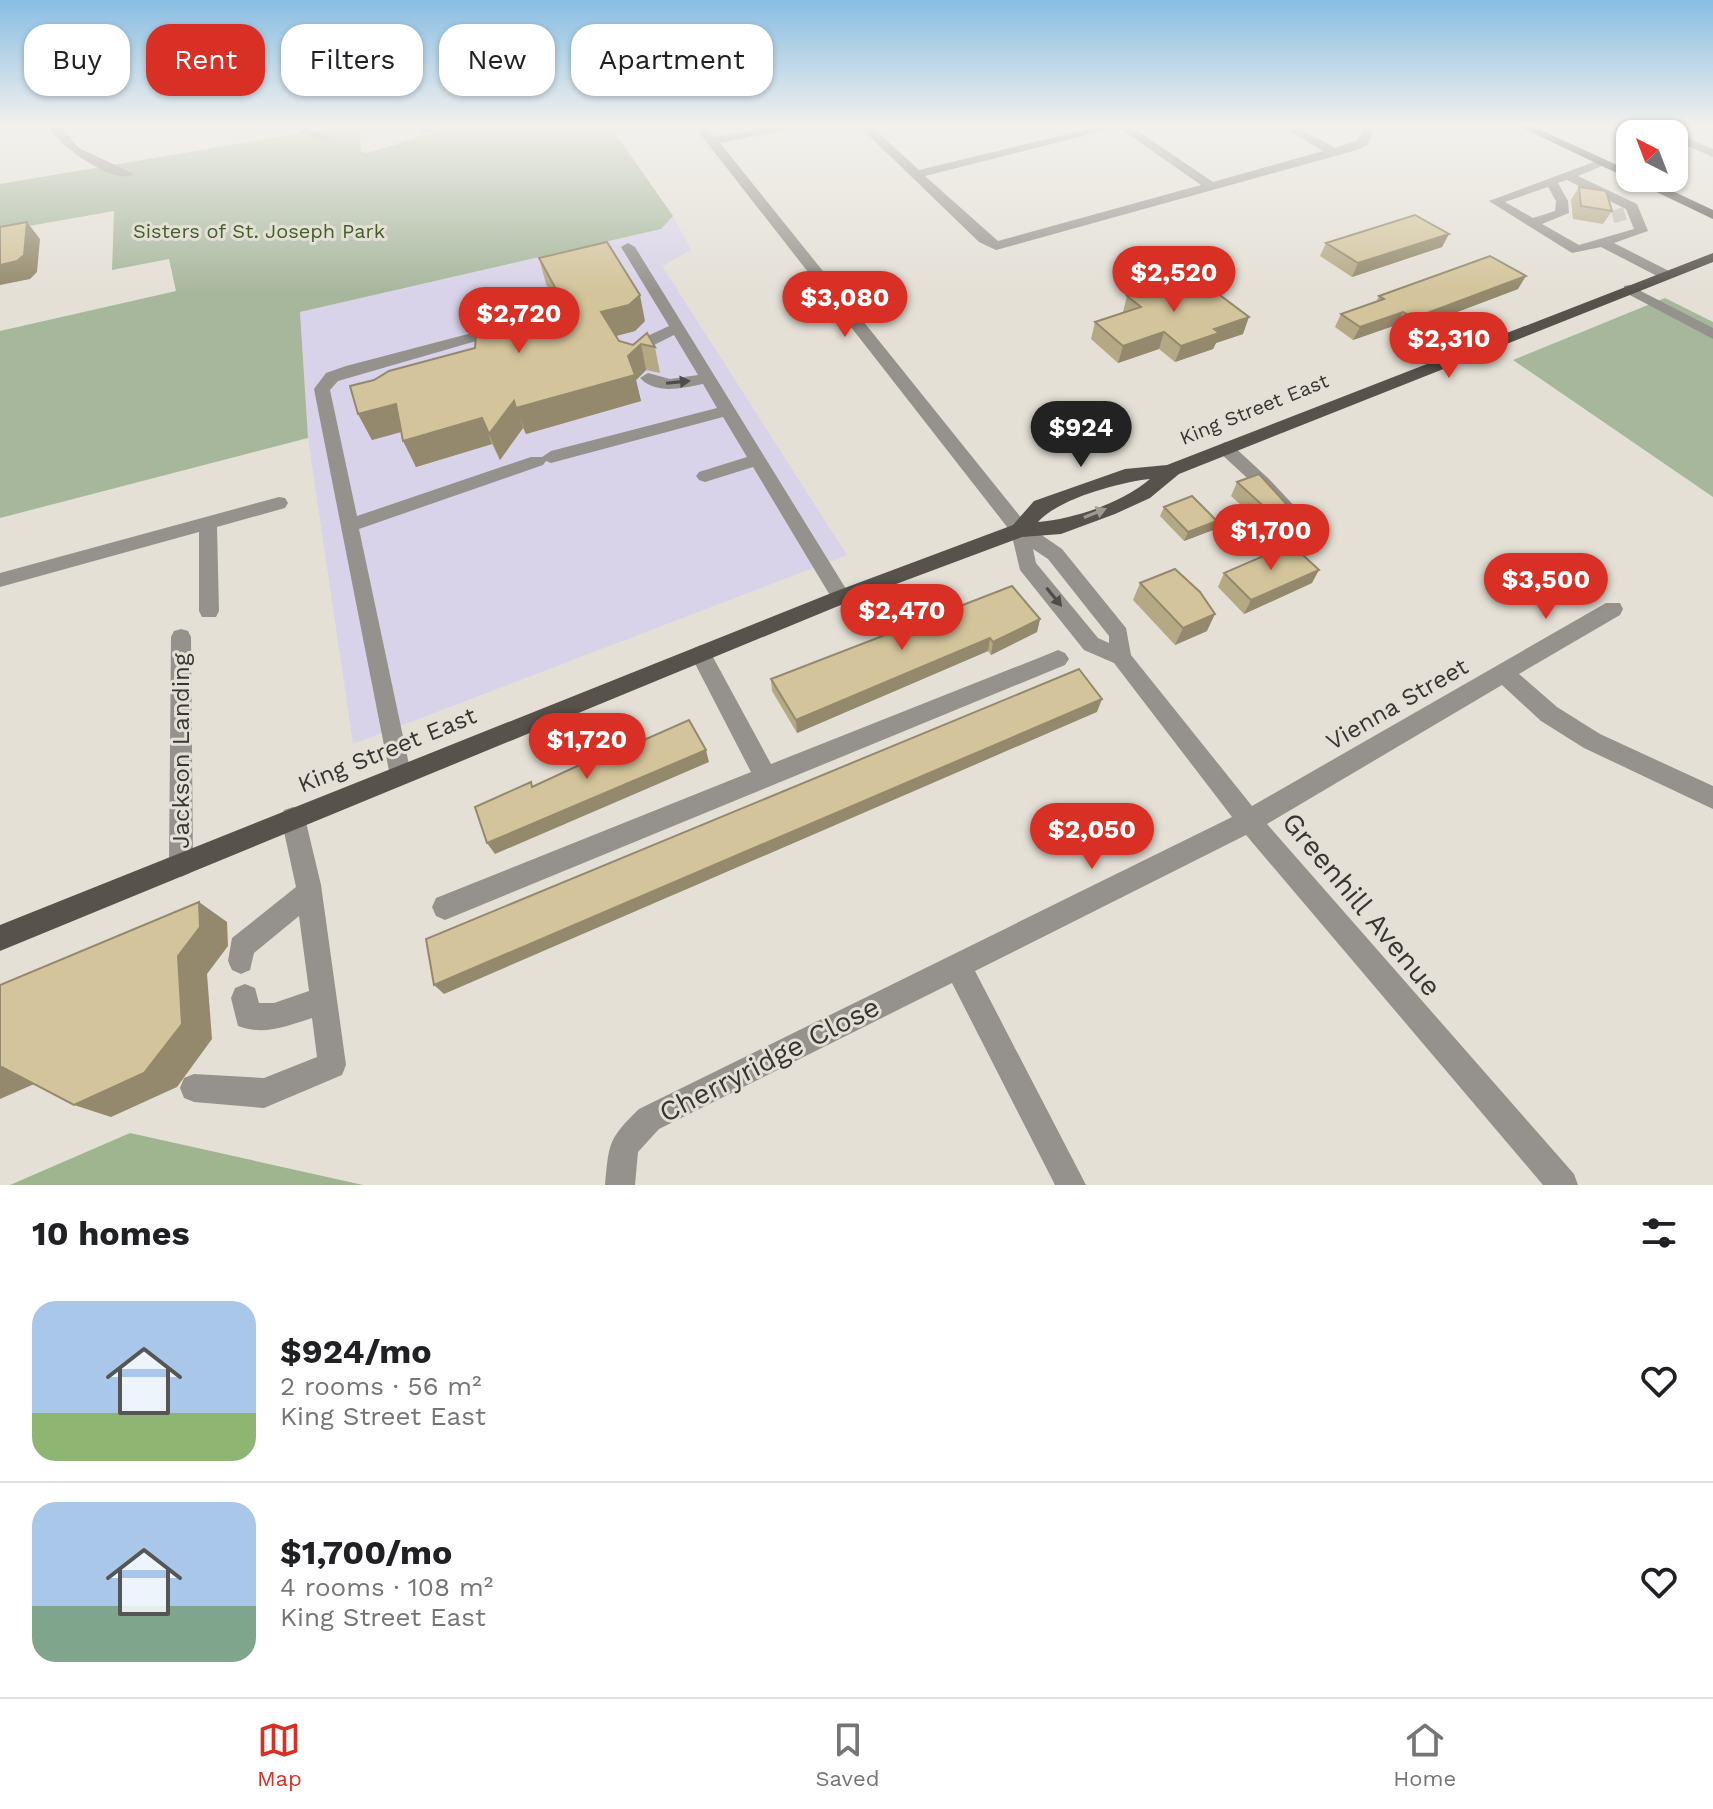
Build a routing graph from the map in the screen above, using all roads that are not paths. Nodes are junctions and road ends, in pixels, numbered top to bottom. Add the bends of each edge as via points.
1 (744, 181) edge
2 (925, 181) edge
3 (1203, 181) edge
4 (1227, 181) edge
5 (1551, 181) joint
6 (1575, 181) edge
7 (1210, 186) junction
8 (1665, 192) edge
9 (1713, 215) edge
10 (1531, 223) junction
11 (1603, 243) junction
12 (628, 247) dead end
13 (1713, 257) edge
14 (1664, 274) junction
15 (1629, 289) junction
16 (548, 318) dead end
17 (678, 328) junction
18 (1713, 334) edge
19 (710, 378) junction
20 (730, 410) junction
21 (1225, 448) junction
22 (756, 454) junction
23 (1172, 470) junction
24 (704, 471) dead end
25 (279, 503) dead end
26 (208, 523) junction
27 (351, 525) junction
28 (1234, 529) dead end
29 (1020, 530) junction
30 (0, 580) edge
31 (841, 597) junction
32 (1613, 609) dead end
33 (209, 611) dead end
34 (181, 637) dead end
35 (701, 654) junction
36 (1121, 657) junction
37 (1058, 659) dead end
38 (1502, 672) junction
39 (399, 774) junction
40 (766, 777) junction
41 (1713, 798) edge
42 (293, 818) junction
43 (1249, 821) junction
44 (181, 865) junction
45 (309, 892) junction
46 (445, 907) dead end
47 (0, 938) edge
48 (241, 961) dead end
49 (957, 965) junction
50 (245, 998) dead end
51 (323, 1000) junction
52 (194, 1088) dead end
53 (620, 1185) edge
54 (1071, 1185) edge
55 (1563, 1185) edge

1 - 29 street
2 - 7 street via 996,246
3 - 7 street
4 - 7 street
5 - 10 street via 1562,213
5 - 10 street via 1495,201
6 - 11 street via 1619,217
8 - 9 main road
10 - 11 street via 1577,250
11 - 14 street
12 - 17 street
13 - 14 main road, King Street East
14 - 15 main road, King Street East
15 - 18 street
15 - 21 main road, King Street East
16 - 27 street via 352,369 328,380 321,396
17 - 19 street
17 -> 19 street via 640,348 636,355 643,371 673,384
19 - 20 street
20 - 22 street
20 - 27 street via 544,459
21 - 23 main road, King Street East
21 - 28 street via 1307,532 1263,550
22 - 24 street
22 - 31 street
29 -> 23 main road, King Street East via 1061,527 1144,494
23 - 29 main road, King Street East via 1125,475 1041,506
25 - 26 street
26 - 30 street
26 - 33 street
27 - 39 street
29 - 31 main road, King Street East
29 - 36 street, Greenhill Avenue via 1055,554 1103,613 1119,634
29 -> 36 street, Greenhill Avenue via 1027,565 1091,644
31 - 35 main road, King Street East
32 - 38 street, Vienna Street
34 - 44 street, Jackson Landing
35 - 39 main road, King Street East
35 - 40 street
36 - 43 street, Greenhill Avenue
37 - 40 street
38 - 41 street via 1549,714 1592,741
38 - 43 street, Vienna Street
39 - 42 main road, King Street East
40 - 46 street
42 - 44 main road, King Street East
42 - 45 street
43 - 49 street, Cherryridge Close
43 - 55 street, Greenhill Avenue
44 - 47 main road, King Street East
45 - 48 street via 241,947
45 - 51 street
49 - 53 street, Cherryridge Close via 649,1119 624,1145
49 - 54 street
50 - 51 street via 248,1016 274,1017
51 - 52 street via 332,1065 264,1093

